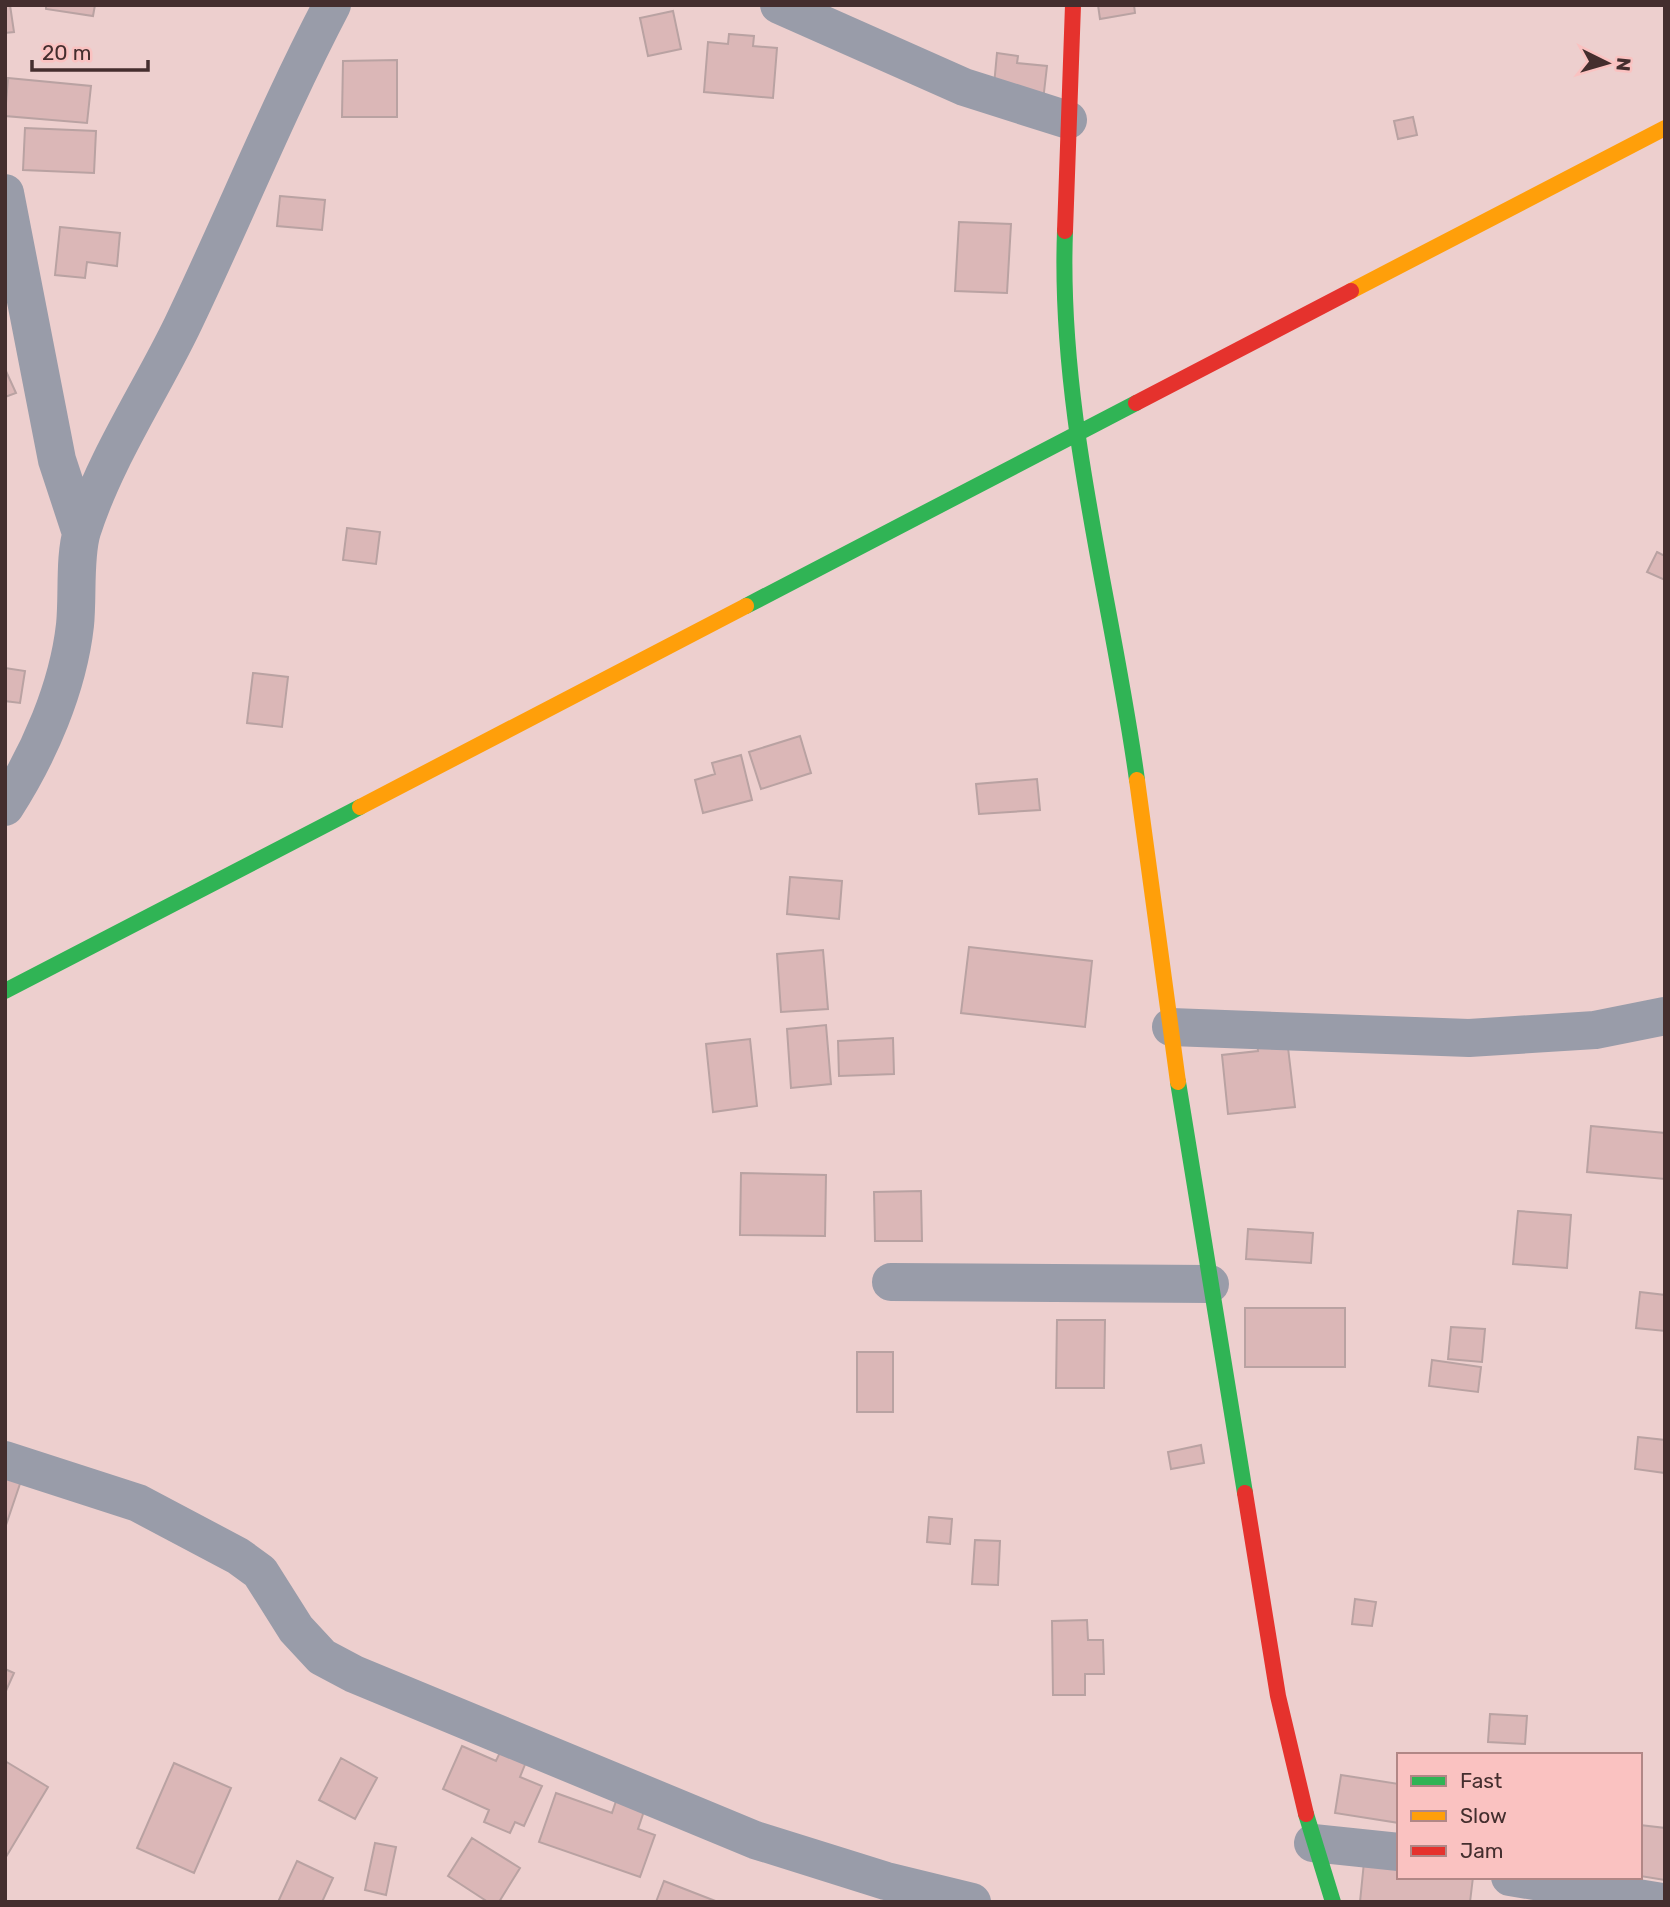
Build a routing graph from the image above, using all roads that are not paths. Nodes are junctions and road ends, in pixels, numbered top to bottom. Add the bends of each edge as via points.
1 (779, 5) edge
2 (1073, 5) edge
3 (339, 8) edge
4 (1068, 120) junction
5 (1665, 128) edge
6 (5, 193) edge
7 (1077, 433) junction
8 (81, 533) junction
9 (5, 807) edge
10 (5, 991) edge
11 (1665, 1017) edge
12 (1171, 1027) junction
13 (891, 1282) dead end
14 (1210, 1284) junction
15 (5, 1460) edge
16 (1313, 1843) junction
17 (1397, 1853) edge
18 (1522, 1879) edge
19 (972, 1902) edge
20 (1333, 1902) edge
21 (1662, 1902) edge

1 - 4 street via 964,88
2 - 4 street
3 - 8 street via 296,74 235,216 110,464
4 - 7 street via 1063,276
5 - 7 street
6 - 8 street via 44,406
7 - 10 street
7 - 12 street via 1136,775
8 - 9 street via 75,628 65,681
11 - 12 street via 1595,1030 1469,1038
12 - 14 street
13 - 14 street
14 - 16 street via 1278,1696
15 - 19 street via 138,1503 238,1556 260,1572 296,1629 322,1657 354,1674 755,1840
16 - 17 street
16 - 20 street
18 - 21 street

